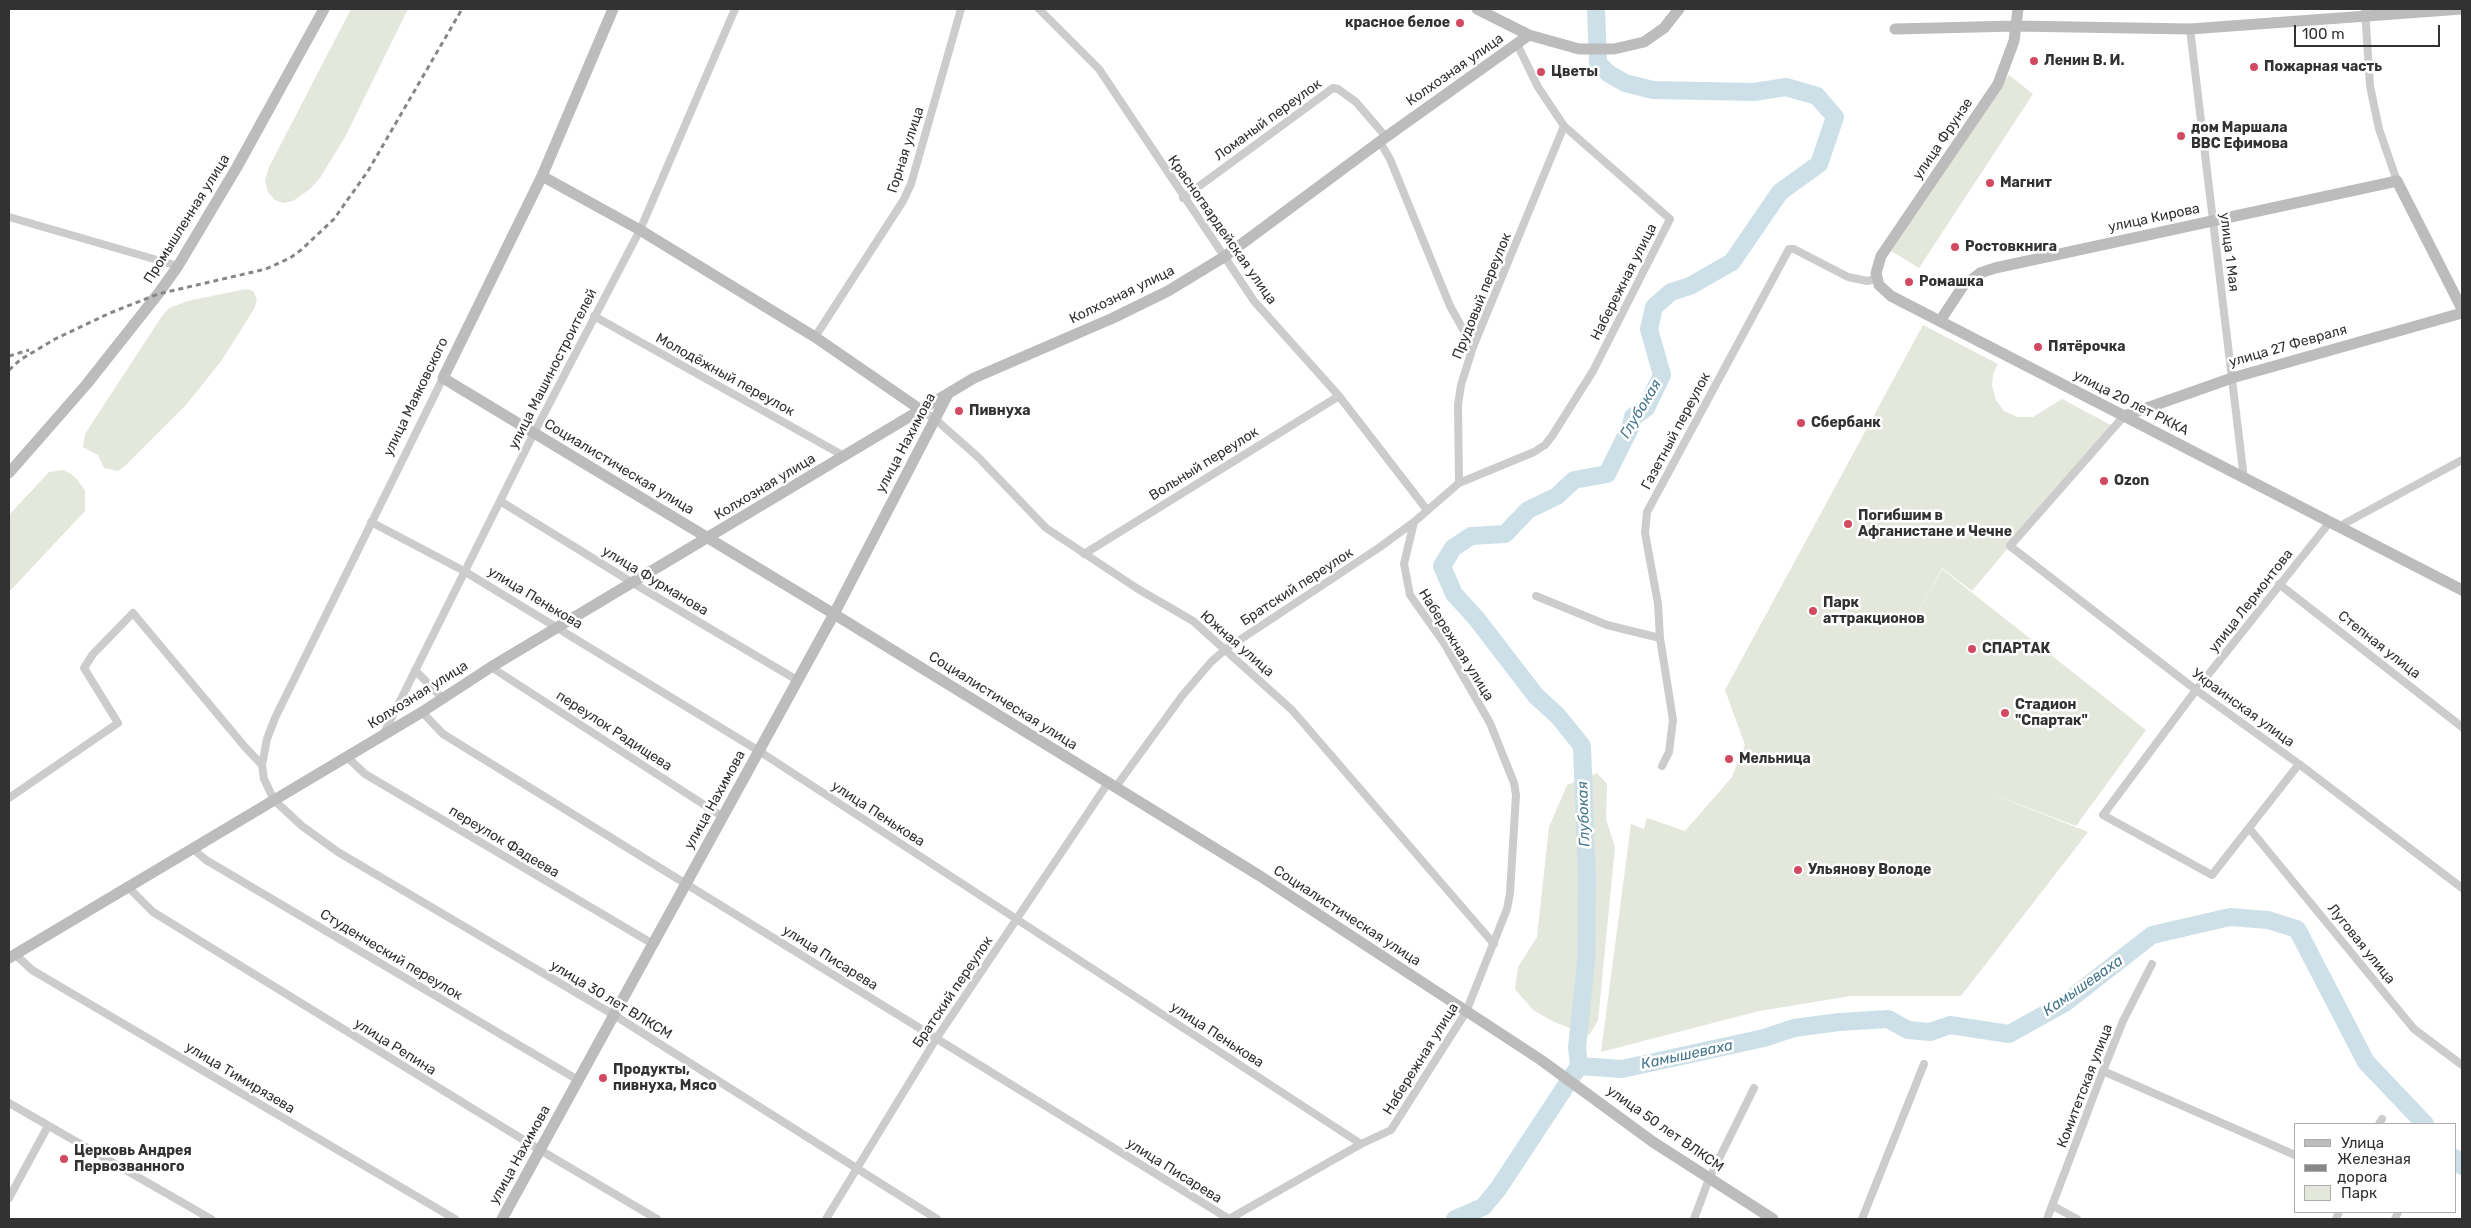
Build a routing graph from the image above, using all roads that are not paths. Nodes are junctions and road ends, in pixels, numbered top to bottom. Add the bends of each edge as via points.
1 (324, 9) edge
2 (613, 9) edge
3 (735, 9) edge
4 (961, 9) edge
5 (1678, 9) edge
6 (2018, 9) edge
7 (2462, 9) edge
8 (1043, 10) edge
9 (1480, 10) edge
10 (2366, 12) edge
11 (2016, 26) junction
12 (1895, 29) dead end
13 (2190, 29) junction
14 (1529, 35) junction
15 (1517, 44) junction
16 (1564, 126) junction
17 (1383, 140) junction
18 (542, 176) junction
19 (2396, 181) junction
20 (1183, 198) junction
21 (9, 217) edge
22 (2213, 220) junction
23 (640, 230) junction
24 (1224, 257) junction
25 (178, 266) junction
26 (1876, 279) junction
27 (2462, 309) edge
28 (2462, 313) edge
29 (594, 316) junction
30 (1940, 321) junction
31 (815, 337) junction
32 (1473, 348) junction
33 (443, 378) junction
34 (2232, 378) junction
35 (949, 393) junction
36 (1338, 396) junction
37 (921, 410) junction
38 (2124, 416) junction
39 (936, 419) junction
40 (534, 433) junction
41 (844, 456) junction
42 (2462, 460) edge
43 (9, 473) edge
44 (2244, 478) junction
45 (1458, 483) junction
46 (500, 501) junction
47 (1427, 510) junction
48 (372, 522) junction
49 (1414, 522) junction
50 (2333, 525) junction
51 (708, 538) junction
52 (1084, 554) junction
53 (464, 571) junction
54 (633, 583) junction
55 (2279, 584) junction
56 (2462, 590) edge
57 (1536, 596) dead end
58 (834, 614) junction
59 (559, 627) junction
60 (1660, 638) junction
61 (1226, 649) junction
62 (491, 667) junction
63 (415, 670) junction
64 (797, 680) junction
65 (2196, 690) junction
66 (443, 699) junction
67 (422, 712) junction
68 (2462, 727) edge
69 (383, 735) junction
70 (758, 751) junction
71 (346, 756) junction
72 (2299, 764) junction
73 (262, 765) junction
74 (1662, 766) dead end
75 (1111, 785) junction
76 (9, 798) edge
77 (274, 800) junction
78 (723, 817) junction
79 (2249, 828) junction
80 (193, 848) junction
81 (686, 882) junction
82 (128, 887) junction
83 (2462, 888) edge
84 (1017, 919) junction
85 (652, 944) junction
86 (1494, 944) junction
87 (12, 956) edge
88 (2152, 964) dead end
89 (1466, 1012) junction
90 (614, 1015) junction
91 (936, 1039) junction
92 (1541, 1060) joint
93 (1924, 1064) dead end
94 (2462, 1065) edge
95 (2103, 1071) junction
96 (578, 1080) junction
97 (1754, 1088) dead end
98 (9, 1103) edge
99 (48, 1126) junction
100 (1361, 1144) junction
101 (540, 1150) junction
102 (2294, 1155) edge
103 (857, 1168) junction
104 (1709, 1178) junction
105 (9, 1198) edge
106 (2052, 1206) junction
107 (211, 1219) edge
108 (455, 1219) edge
109 (502, 1219) edge
110 (656, 1219) edge
111 (826, 1219) edge
112 (937, 1219) edge
113 (1229, 1219) edge
114 (1694, 1219) edge
115 (1773, 1219) edge
116 (1862, 1219) edge
117 (2047, 1219) edge
118 (2077, 1219) edge

1 - 25 street, Промышленная улица
2 - 18 street, улица Маяковского
3 - 23 street, улица Машиностроителей
4 - 31 street, Горная улица via 911,184
5 - 14 street via 1664,28 1644,42 1614,49 1579,49
6 - 11 street, улица Фрунзе
7 - 10 street
8 - 20 street, Красногвардейская улица via 1098,69
9 - 14 street
10 - 13 street
10 - 19 street via 2370,86 2379,130
11 - 12 street
11 - 13 street
11 - 26 street, улица Фрунзе via 2010,55 1998,84 1881,256
13 - 22 street, улица 1 Мая
14 - 15 street, Колхозная улица
15 - 16 street via 1538,87
15 - 17 street, Колхозная улица
16 - 32 street, Прудовый переулок
16 - 45 street, Набережная улица via 1670,219 1593,371 1552,436 1534,452
17 - 20 street, Ломаный переулок via 1356,102 1332,88
17 - 24 street, Колхозная улица
17 - 32 street via 1450,306
18 - 23 street
18 - 33 street, улица Маяковского
19 - 22 street, улица Кирова
19 - 27 street
20 - 24 street, Красногвардейская улица
21 - 25 street
22 - 30 street, улица Кирова via 1980,273 1963,286
22 - 34 street, улица 1 Мая
23 - 29 street, улица Машиностроителей
23 - 31 street
24 - 35 street, Колхозная улица via 1152,299 974,378
24 - 36 street, Красногвардейская улица via 1254,301
25 - 43 street, Промышленная улица via 86,386
26 - 30 street, улица 20 лет РККА via 1891,296
26 - 60 street, Газетный переулок via 1867,281 1848,277 1789,249 1647,512 1645,533 1658,604
28 - 34 street, улица 27 Февраля
29 - 40 street, улица Машиностроителей
29 - 41 street, Молодёжный переулок
30 - 38 street, улица 20 лет РККА
31 - 37 street
32 - 45 street, Прудовый переулок via 1460,385
33 - 40 street, Социалистическая улица
33 - 48 street, улица Маяковского
34 - 38 street, улица 27 Февраля
34 - 44 street, улица 1 Мая
35 - 37 street, Колхозная улица
35 - 39 street, улица Нахимова
36 - 47 street, Красногвардейская улица
36 - 52 street, Вольный переулок
37 - 39 street, Южная улица
37 - 41 street, Колхозная улица
38 - 44 street, улица 20 лет РККА
38 - 65 street, Украинская улица via 2010,546
39 - 52 street, Южная улица via 978,457 1046,528
39 - 58 street, улица Нахимова
40 - 46 street, улица Машиностроителей
40 - 51 street, Социалистическая улица
41 - 51 street, Колхозная улица
42 - 50 street, улица Лермонтова
44 - 50 street, улица 20 лет РККА
45 - 47 street, Набережная улица
46 - 53 street, улица Машиностроителей
46 - 54 street, улица Фурманова
47 - 49 street, Братский переулок
48 - 53 street, улица Пенькова
48 - 73 street, улица Маяковского via 275,718
49 - 61 street, Братский переулок
49 - 86 street, Набережная улица via 1404,564 1410,595 1444,643 1490,723 1514,783 1510,892
50 - 55 street, улица Лермонтова
50 - 56 street, улица 20 лет РККА
51 - 54 street, Колхозная улица
51 - 58 street, Социалистическая улица
52 - 61 street, Южная улица via 1193,620
53 - 59 street, улица Пенькова
53 - 63 street, улица Машиностроителей
54 - 59 street, Колхозная улица
54 - 64 street, улица Фурманова
55 - 65 street, улица Лермонтова
55 - 68 street, Степная улица
57 - 60 street via 1608,625
58 - 64 street, улица Нахимова
58 - 75 street, Социалистическая улица
59 - 62 street, Колхозная улица
59 - 70 street, улица Пенькова
60 - 74 street, Газетный переулок via 1673,720 1669,752
61 - 75 street, Братский переулок via 1206,667
61 - 86 street, Южная улица via 1292,710
62 - 66 street, Колхозная улица
62 - 78 street, переулок Радищева
63 - 66 street
63 - 69 street, улица Машиностроителей
64 - 70 street, улица Нахимова
65 - 72 street, Украинская улица
65 - 79 street, улица Лермонтова via 2102,815 2212,875
66 - 67 street, Колхозная улица
67 - 69 street, Колхозная улица
67 - 81 street, улица Писарева via 443,734
69 - 71 street, Колхозная улица
70 - 78 street, улица Нахимова
70 - 84 street, улица Пенькова
71 - 77 street, Колхозная улица
71 - 85 street, переулок Фадеева via 365,774
72 - 79 street
72 - 83 street, Украинская улица
73 - 76 street via 134,613 93,654 84,668 118,723
73 - 77 street, улица Маяковского via 264,779
75 - 84 street, Братский переулок
75 - 89 street, Социалистическая улица via 1260,876
77 - 80 street, Колхозная улица
77 - 90 street, улица 30 лет ВЛКСМ via 302,826 338,852
78 - 81 street, улица Нахимова
79 - 94 street, Луговая улица via 2414,1029
80 - 82 street, Колхозная улица
80 - 96 street, Студенческий переулок via 206,860
81 - 85 street, улица Нахимова
81 - 91 street, улица Писарева
82 - 87 street, Колхозная улица
82 - 101 street, улица Репина via 160,916
84 - 91 street, Братский переулок
84 - 100 street, улица Пенькова
85 - 90 street, улица Нахимова
86 - 89 street, Набережная улица
87 - 108 street, улица Тимирязева
88 - 95 street, Комитетская улица via 2123,1021
89 - 92 street, Социалистическая улица
89 - 100 street, Набережная улица via 1391,1130
90 - 96 street, улица Нахимова
90 - 103 street, улица 30 лет ВЛКСМ
91 - 103 street, Братский переулок
91 - 113 street, улица Писарева
92 - 104 street, улица 50 лет ВЛКСМ via 1653,1142
93 - 116 street
95 - 102 street
95 - 106 street, Комитетская улица
96 - 101 street, улица Нахимова
97 - 104 street
98 - 99 street
99 - 105 street
99 - 107 street
100 - 113 street, Набережная улица
101 - 109 street, улица Нахимова
101 - 110 street, улица Репина
103 - 111 street, Братский переулок
103 - 112 street, улица 30 лет ВЛКСМ
104 - 114 street
104 - 115 street, улица 50 лет ВЛКСМ
106 - 117 street, Комитетская улица
106 - 118 street

